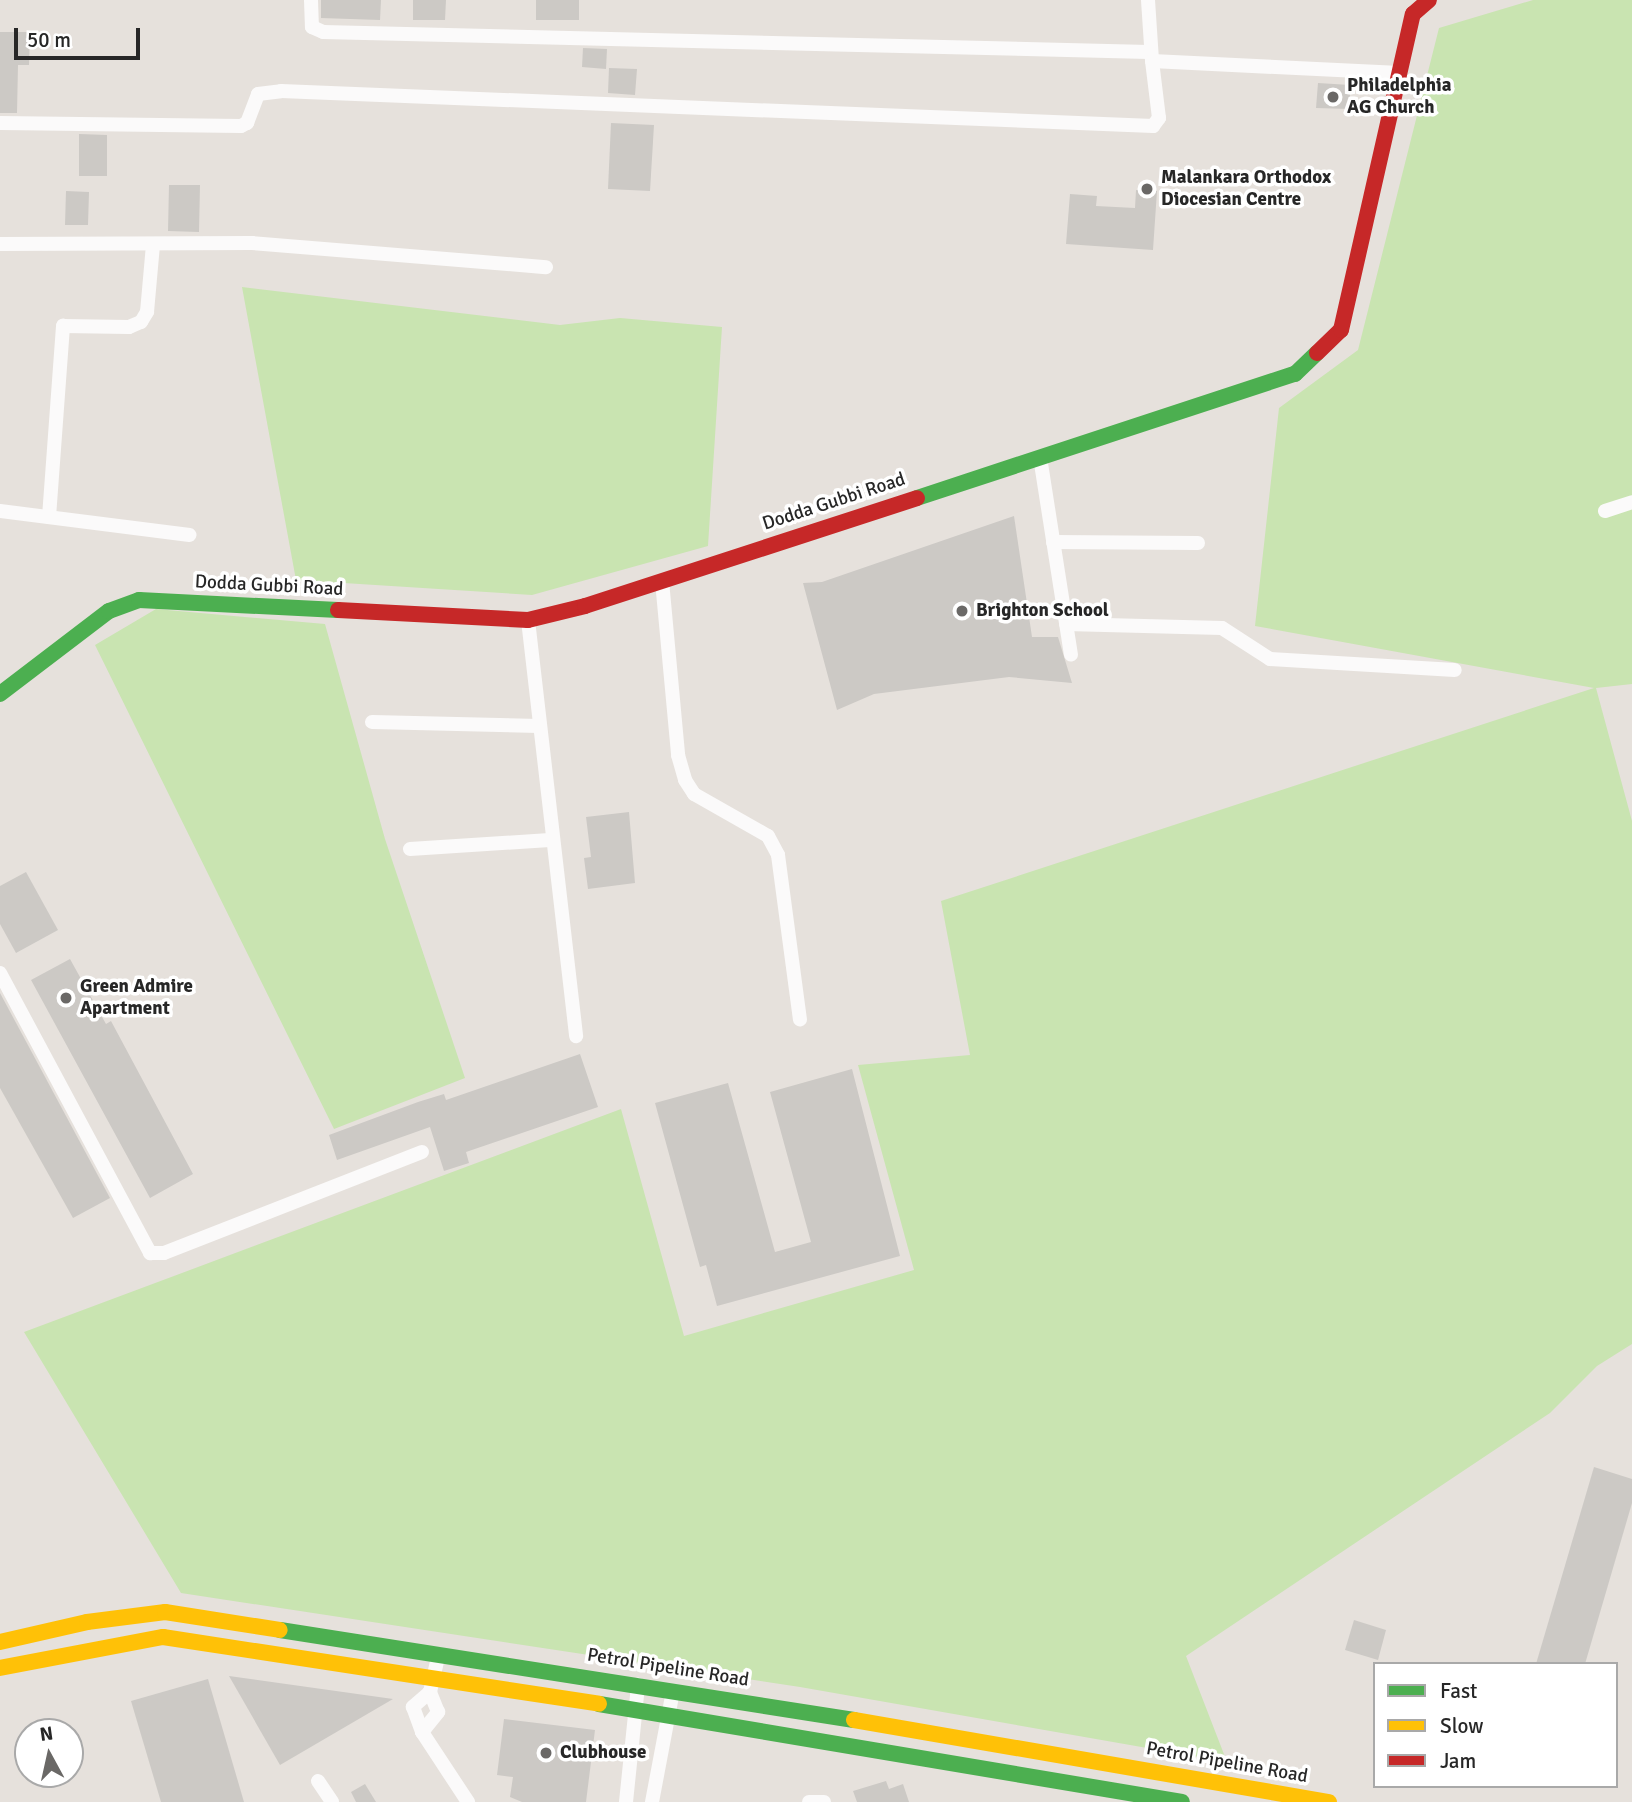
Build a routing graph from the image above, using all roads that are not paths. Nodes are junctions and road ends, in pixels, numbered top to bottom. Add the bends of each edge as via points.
1 (311, 0) edge
2 (1148, 0) edge
3 (1429, 0) edge
4 (1151, 57) junction
5 (1400, 73) junction
6 (0, 123) edge
7 (0, 244) edge
8 (153, 245) junction
9 (546, 267) dead end
10 (1040, 457) junction
11 (1632, 502) edge
12 (0, 511) edge
13 (1605, 511) dead end
14 (49, 517) junction
15 (189, 535) dead end
16 (1054, 542) junction
17 (1198, 543) dead end
18 (662, 581) junction
19 (528, 620) junction
20 (1066, 624) junction
21 (1071, 655) dead end
22 (1455, 670) dead end
23 (0, 694) edge
24 (372, 722) dead end
25 (539, 726) junction
26 (550, 840) junction
27 (410, 849) dead end
28 (0, 974) edge
29 (800, 1020) dead end
30 (576, 1036) dead end
31 (422, 1152) dead end
32 (0, 1642) edge
33 (439, 1654) junction
34 (0, 1668) edge
35 (431, 1685) junction
36 (638, 1685) junction
37 (673, 1691) junction
38 (635, 1711) junction
39 (672, 1716) junction
40 (422, 1732) junction
41 (1137, 1769) junction
42 (318, 1781) dead end
43 (1131, 1793) junction
44 (332, 1802) edge
45 (468, 1802) edge
46 (626, 1802) edge
47 (652, 1802) edge
48 (809, 1802) edge
49 (824, 1802) edge
50 (1181, 1802) edge
51 (1329, 1802) edge

1 - 4 street via 312,27 323,32
2 - 4 street
3 - 5 main road, Dodda Gubbi Road via 1413,14
4 - 5 street
4 - 6 street via 1159,118 1153,126 281,91 258,94 241,127
5 - 10 main road, Dodda Gubbi Road via 1341,330 1295,374
7 - 8 street
8 - 9 street via 252,243
8 - 14 street via 147,312 141,322 129,327 63,326
10 - 16 street
10 - 18 main road, Dodda Gubbi Road
11 - 13 street
12 - 14 street
14 - 15 street
16 - 17 street
16 - 20 street
18 - 19 main road, Dodda Gubbi Road
18 - 29 street via 678,755 685,780 694,794 768,836 778,855
19 - 23 main road, Dodda Gubbi Road via 139,600 109,611
19 - 25 street
20 - 21 street
20 - 22 street via 1222,628 1270,659
24 - 25 street
25 - 26 street
26 - 27 street
26 - 30 street
28 - 31 street via 150,1252 164,1253
32 - 33 main road, Petrol Pipeline Road via 87,1622 165,1612
33 - 35 street
33 - 36 main road, Petrol Pipeline Road
34 - 35 main road via 163,1637
35 - 38 main road
35 - 40 street via 438,1712
35 - 40 street via 413,1707
36 - 37 main road, Petrol Pipeline Road
36 - 38 street
37 - 39 street
37 - 41 main road, Petrol Pipeline Road
38 - 39 main road
38 - 46 street
39 - 43 main road
39 - 47 street
40 - 45 street
41 - 43 main road
41 - 51 main road, Petrol Pipeline Road
42 - 44 street
43 - 50 main road
48 - 49 street

